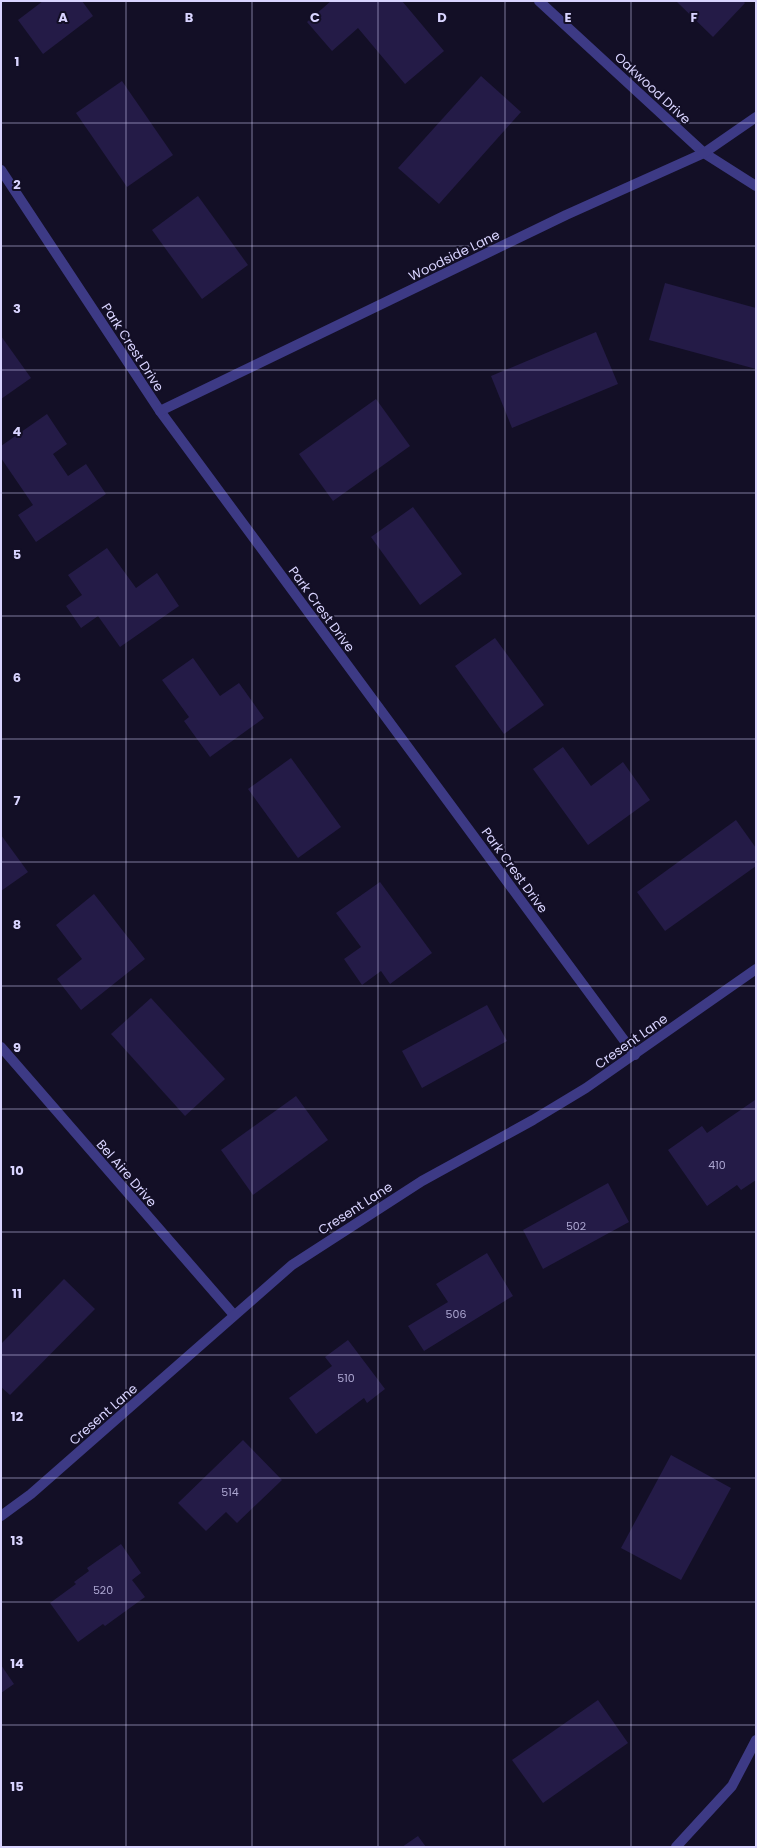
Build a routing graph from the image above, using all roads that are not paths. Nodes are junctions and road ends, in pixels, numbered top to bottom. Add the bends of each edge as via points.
1 (539, 1) edge
2 (756, 117) edge
3 (704, 153) junction
4 (1, 170) edge
5 (756, 186) edge
6 (160, 411) junction
7 (756, 969) edge
8 (1, 1047) edge
9 (635, 1055) junction
10 (234, 1315) junction
11 (1, 1516) edge
12 (756, 1740) edge
13 (676, 1847) edge

1 - 3 street, Oakwood Drive
2 - 3 street, Woodside Lane
3 - 5 street, Oakwood Drive
3 - 6 street, Woodside Lane via 566,215
4 - 6 street, Park Crest Drive
6 - 9 street, Park Crest Drive
7 - 9 street, Cresent Lane
8 - 10 street, Bel Aire Drive
9 - 10 street, Cresent Lane via 580,1092 422,1181 357,1222 292,1265
10 - 11 street, Cresent Lane via 37,1489
12 - 13 street via 732,1786

